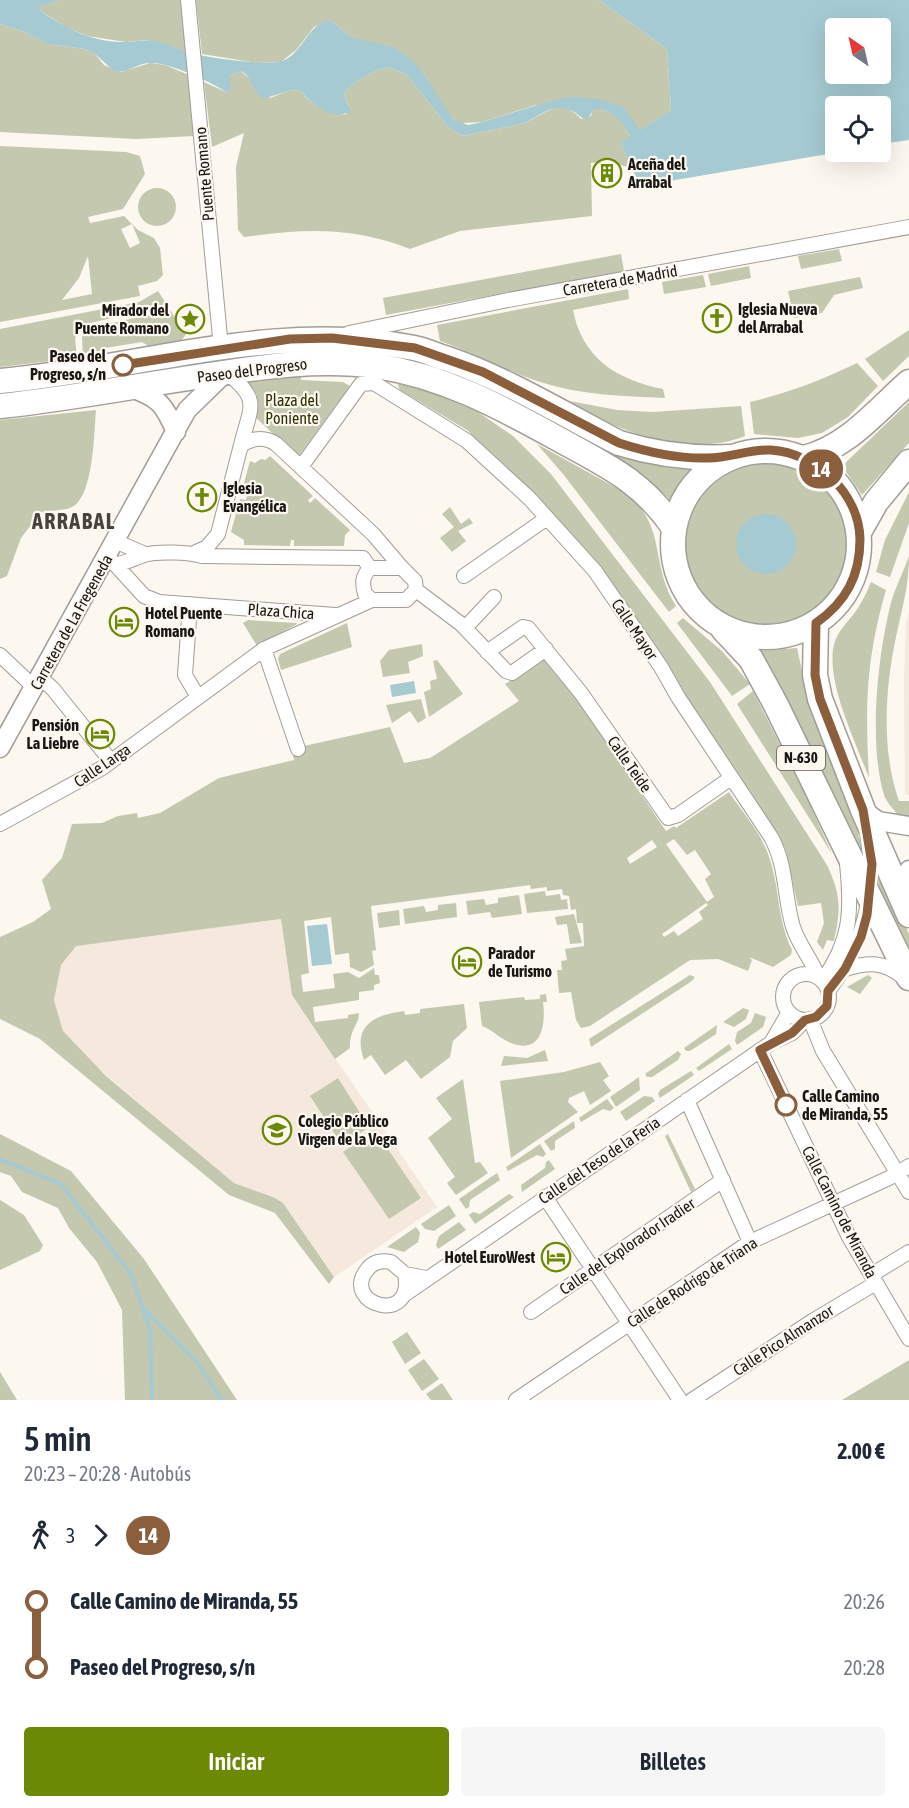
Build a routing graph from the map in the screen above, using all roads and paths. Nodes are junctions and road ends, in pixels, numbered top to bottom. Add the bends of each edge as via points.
1 (188, 0) edge
2 (909, 226) edge
3 (332, 338) junction
4 (290, 339) junction
5 (221, 348) junction
6 (909, 375) edge
7 (220, 379) junction
8 (0, 381) edge
9 (909, 382) edge
10 (130, 388) junction
11 (889, 400) junction
12 (0, 406) edge
13 (176, 432) junction
14 (241, 445) junction
15 (731, 457) junction
16 (804, 458) junction
17 (909, 462) edge
18 (301, 467) junction
19 (547, 518) junction
20 (674, 528) junction
21 (860, 532) junction
22 (218, 534) junction
23 (373, 534) junction
24 (115, 541) junction
25 (145, 554) junction
26 (194, 554) junction
27 (231, 556) junction
28 (111, 561) junction
29 (367, 563) junction
30 (402, 568) junction
31 (464, 576) dead end
32 (416, 590) junction
33 (494, 597) dead end
34 (372, 600) junction
35 (190, 604) junction
36 (335, 615) junction
37 (816, 623) junction
38 (722, 627) junction
39 (465, 628) junction
40 (264, 649) junction
41 (546, 649) junction
42 (487, 652) junction
43 (0, 655) edge
44 (38, 683) junction
45 (198, 697) junction
46 (0, 748) edge
47 (298, 749) dead end
48 (110, 760) junction
49 (730, 778) junction
50 (863, 810) junction
51 (0, 824) edge
52 (909, 826) edge
53 (846, 853) junction
54 (909, 870) edge
55 (870, 896) junction
56 (908, 913) edge
57 (802, 946) junction
58 (845, 969) junction
59 (795, 977) junction
60 (909, 980) edge
61 (823, 983) junction
62 (789, 1012) junction
63 (807, 1019) junction
64 (766, 1047) junction
65 (687, 1100) junction
66 (903, 1170) edge
67 (723, 1180) junction
68 (909, 1192) edge
69 (545, 1197) junction
70 (832, 1203) junction
71 (750, 1242) junction
72 (909, 1252) edge
73 (593, 1270) junction
74 (405, 1274) junction
75 (426, 1278) junction
76 (874, 1279) junction
77 (404, 1295) junction
78 (531, 1312) dead end
79 (629, 1323) junction
80 (909, 1339) edge
81 (516, 1400) edge
82 (680, 1400) edge
83 (692, 1400) edge

1 - 5 street, Puente Romano
2 - 3 street, Carretera de Madrid via 508,300
3 - 4 highway, Paseo del Progreso / N-630
3 - 15 highway, Paseo del Progreso / N-630 via 415,348 483,372 619,443 642,450 707,459
4 - 5 highway, Paseo del Progreso / N-630
4 - 7 main road, Carretera de La Fregeneda via 263,351 221,358 210,364
5 - 8 highway, Paseo del Progreso / N-630 via 82,372
6 - 11 highway
7 - 10 highway, Paseo del Progreso
7 - 13 main road, Carretera de La Fregeneda via 191,397
7 - 14 street via 248,390 251,398
7 - 20 highway, Paseo del Progreso via 294,363 340,362 379,367 450,385 493,403 638,485
9 - 11 highway
10 - 12 highway, Paseo del Progreso
10 - 13 main road via 152,395 165,407
11 - 16 highway via 846,440
13 - 24 main road, Carretera de La Fregeneda
14 - 18 street via 258,438 269,439
14 - 22 street
15 - 16 highway, N-630 via 771,450
15 - 20 highway, N-630 via 693,485
16 - 21 highway, N-630 via 831,476 850,501
17 - 21 highway via 876,502
18 - 19 street, Calle Mayor via 361,384 374,383 467,441
18 - 23 street
19 - 31 street
19 - 49 street, Calle Mayor via 597,573
20 - 38 highway, N-630 via 672,548 682,586 693,603
21 - 37 highway, N-630 via 858,568 851,586 829,614
22 - 26 street
22 - 27 street via 219,543
23 - 29 street via 374,545
23 - 30 street
24 - 25 street
24 - 28 main road, Carretera de La Fregeneda
25 - 26 street
25 - 28 street via 126,563
26 - 27 street
27 - 29 street
28 - 35 street, Plaza Chica via 150,600
28 - 44 main road, Carretera de La Fregeneda
29 - 30 street
29 - 34 street via 364,594
30 - 32 street via 415,581
32 - 34 street via 406,600
32 - 39 street
33 - 39 street
34 - 36 street, Calle Larga
35 - 36 street, Plaza Chica
35 - 45 street via 185,675
36 - 40 street, Calle Larga
37 - 38 highway, N-630 via 769,638
37 - 50 highway, N-630 via 815,675 820,699
38 - 53 highway, N-630 via 751,659
39 - 42 street
40 - 45 street, Calle Larga
40 - 47 street
41 - 42 street via 512,673
41 - 42 street, Calle Teide via 524,627
41 - 49 street, Calle Teide via 668,818
43 - 44 street
44 - 46 main road, Carretera de La Fregeneda
44 - 48 street via 53,689
45 - 48 street, Calle Larga
48 - 51 street, Calle Larga
49 - 57 street, Calle Mayor via 780,853 790,914
50 - 52 main road via 878,821
50 - 55 street via 872,864
50 - 56 highway, N-630
53 - 55 highway, N-630
53 - 61 street via 848,927 839,957
54 - 56 main road
55 - 58 street via 861,937
55 - 60 highway, N-630
57 - 59 street
57 - 61 street, Calle Mayor
58 - 60 street via 868,963 885,964
58 - 61 street
59 - 61 street via 803,974
59 - 62 street via 783,994
61 - 63 street via 827,1006 821,1014
62 - 63 street
62 - 64 street, Calle del Teso de la Feria
63 - 64 street, Calle del Teso de la Feria via 792,1033
63 - 66 street via 823,1051
64 - 65 street, Calle del Teso de la Feria
64 - 70 street, Calle Camino de Miranda
65 - 67 street
65 - 69 street, Calle del Teso de la Feria
66 - 68 street
66 - 70 street, Calle de Rodrigo de Triana
67 - 71 street
67 - 73 street, Calle del Explorador Iradier
69 - 73 street
69 - 75 street, Calle del Teso de la Feria
70 - 71 street, Calle de Rodrigo de Triana
70 - 76 street, Calle Camino de Miranda
71 - 79 street, Calle de Rodrigo de Triana
72 - 76 street, Calle Pico Almanzor
73 - 78 street, Calle del Explorador Iradier
73 - 79 street
74 - 75 street, Calle del Teso de la Feria
74 - 77 street
74 - 77 street, Calle del Teso de la Feria via 397,1264 378,1262 369,1266 361,1283 363,1293 378,1305 388,1306
75 - 77 street, Calle del Teso de la Feria
76 - 80 street, Calle Camino de Miranda
76 - 83 street, Calle Pico Almanzor
79 - 81 street, Calle de Rodrigo de Triana
79 - 82 street

